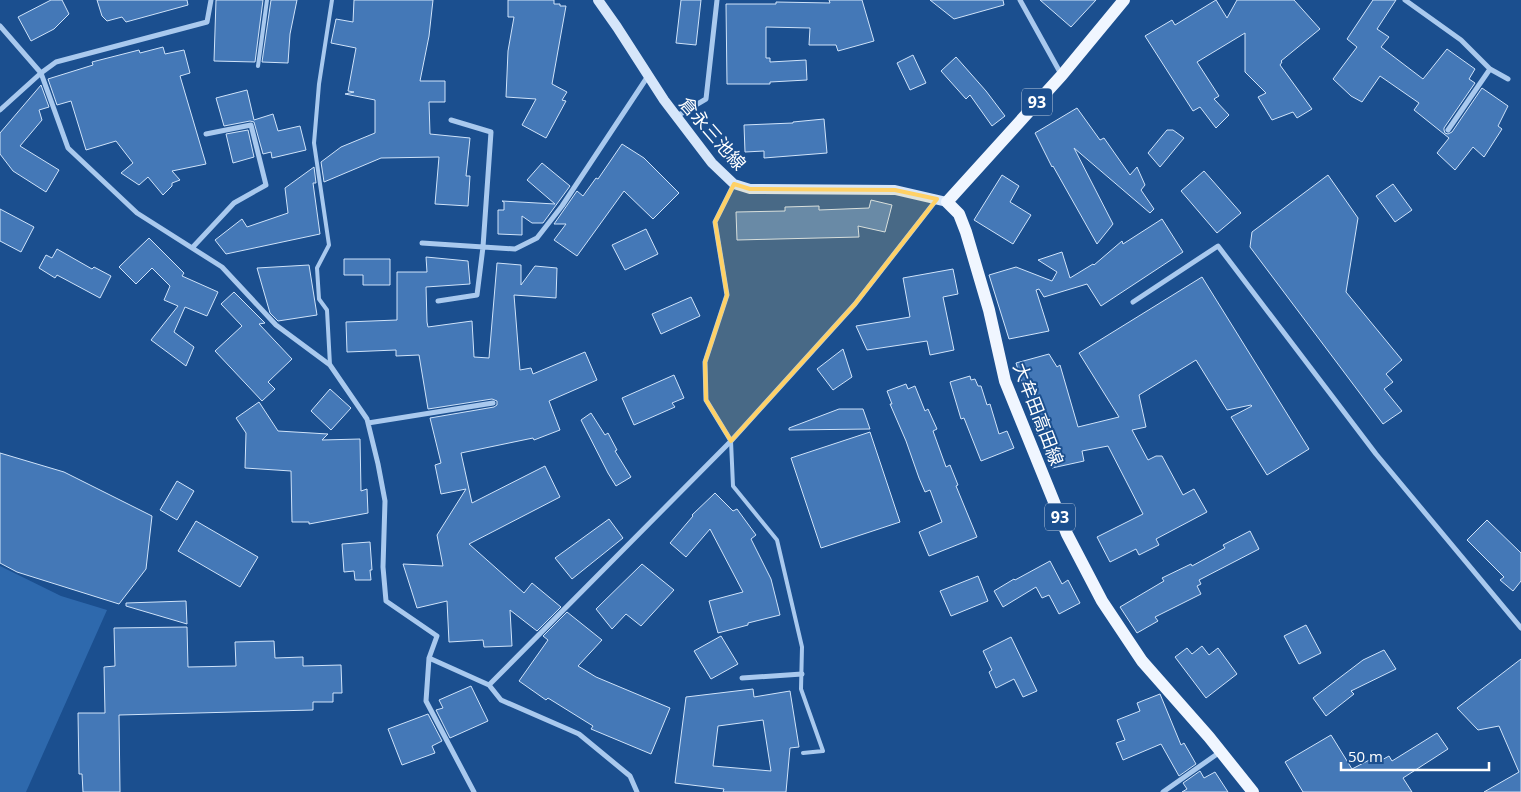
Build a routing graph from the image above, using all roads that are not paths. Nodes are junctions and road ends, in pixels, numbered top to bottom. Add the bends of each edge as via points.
1 (211, 0) edge
2 (267, 0) edge
3 (332, 0) edge
4 (598, 0) edge
5 (717, 0) edge
6 (1124, 0) edge
7 (1406, 0) edge
8 (1023, 1) edge
9 (0, 26) edge
10 (258, 66) dead end
11 (1490, 70) junction
12 (40, 73) junction
13 (648, 75) junction
14 (1062, 75) junction
15 (1508, 79) dead end
16 (0, 110) edge
17 (676, 116) junction
18 (451, 120) dead end
19 (1448, 130) dead end
20 (206, 134) dead end
21 (734, 184) junction
22 (942, 200) junction
23 (422, 242) dead end
24 (483, 247) junction
25 (192, 248) junction
26 (438, 301) dead end
27 (1133, 302) dead end
28 (330, 365) junction
29 (493, 403) dead end
30 (368, 423) junction
31 (731, 441) junction
32 (1521, 628) edge
33 (429, 658) junction
34 (802, 674) junction
35 (742, 678) dead end
36 (489, 685) junction
37 (1220, 751) junction
38 (803, 753) dead end
39 (474, 792) edge
40 (637, 792) edge
41 (1163, 792) edge
42 (1253, 792) edge

1 - 12 street via 207,22 56,62
2 - 10 lane
3 - 28 lane via 314,143 329,245 317,268 319,299 327,310
4 - 13 main road, 倉永三池線
5 - 17 street via 706,98
6 - 14 main road, 93
7 - 11 street via 1461,40
8 - 14 street
9 - 12 street
11 - 15 street
11 - 19 street
12 - 16 street
12 - 25 street via 68,148 137,213
13 - 17 main road, 倉永三池線
13 - 24 street via 562,206 537,238 515,249
14 - 22 main road, 93
17 - 21 main road, 倉永三池線
18 - 24 street via 491,132
20 - 25 street via 251,125 266,185 234,203
21 - 22 main road, 倉永三池線 via 750,189 895,190
21 - 31 street via 715,222 727,295 705,362 706,400
22 - 31 street via 855,304
22 - 37 main road, 大牟田高田線 / 93 via 959,214 966,232 1005,381 1067,534 1102,601 1142,661
23 - 24 street
24 - 26 street via 477,295
25 - 28 street via 222,267 276,325
27 - 32 street via 1218,246 1376,454
28 - 30 street
29 - 30 street
30 - 33 street via 384,501 386,601 437,636
31 - 34 lane via 734,486 777,540 802,647
31 - 36 street
33 - 36 street
33 - 39 street via 426,701
34 - 35 street
34 - 38 lane via 801,689 823,751
36 - 40 street via 501,700 579,734 630,776
37 - 41 street
37 - 42 main road, 大牟田高田線 / 93

